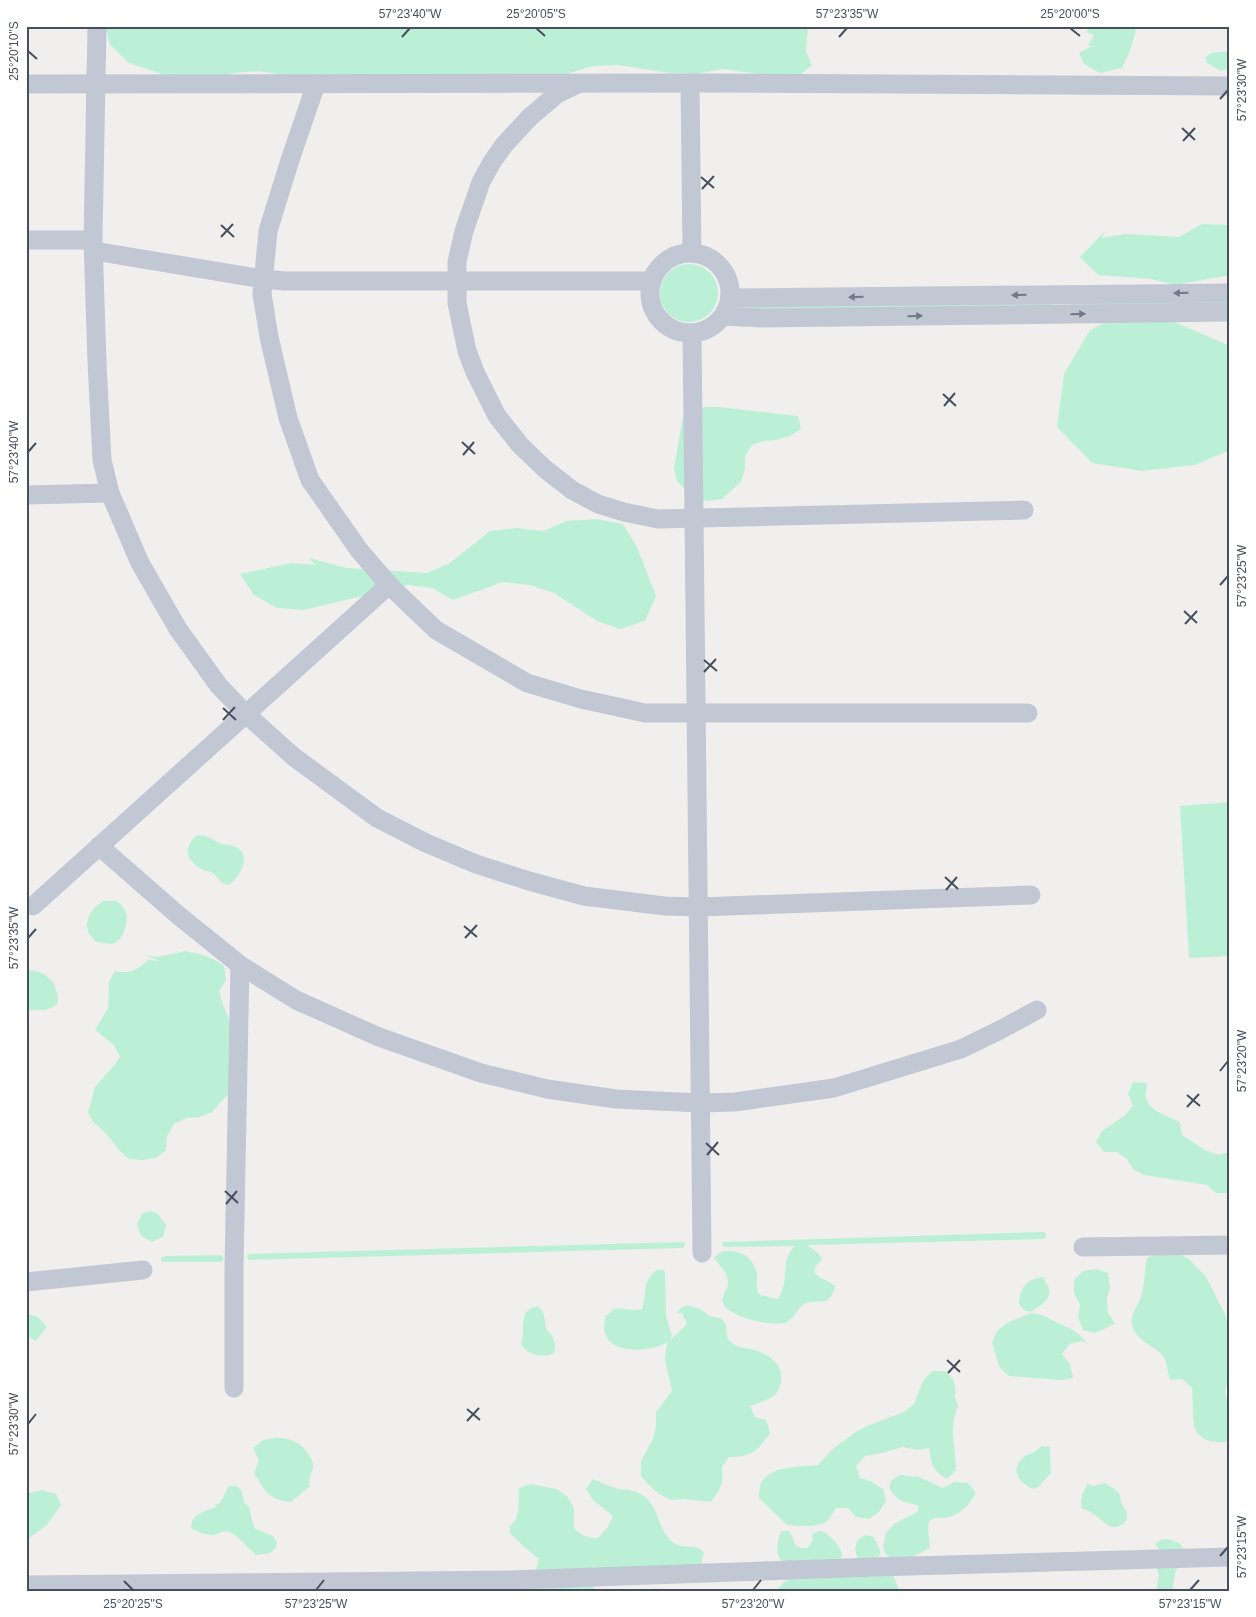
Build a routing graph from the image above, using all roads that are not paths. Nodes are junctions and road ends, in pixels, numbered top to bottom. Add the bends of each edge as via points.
1 (97, 26) edge
2 (26, 84) edge
3 (95, 84) junction
4 (316, 84) junction
5 (580, 84) junction
6 (690, 84) junction
7 (1230, 86) edge
8 (26, 240) edge
9 (94, 246) junction
10 (692, 253) junction
11 (263, 279) junction
12 (456, 281) junction
13 (652, 281) junction
14 (1230, 293) edge
15 (730, 298) junction
16 (1230, 312) edge
17 (723, 316) junction
18 (692, 333) junction
19 (110, 493) junction
20 (26, 495) edge
21 (1024, 510) dead end
22 (693, 518) junction
23 (389, 585) junction
24 (696, 713) junction
25 (1028, 713) dead end
26 (246, 714) junction
27 (99, 846) junction
28 (1031, 895) dead end
29 (30, 906) edge
30 (698, 907) junction
31 (240, 965) junction
32 (1037, 1010) dead end
33 (700, 1103) junction
34 (1230, 1246) edge
35 (1083, 1248) dead end
36 (702, 1253) dead end
37 (143, 1270) dead end
38 (26, 1282) edge
39 (234, 1388) dead end
40 (1230, 1557) edge
41 (26, 1585) edge
42 (119, 1588) edge

1 - 3 street
2 - 3 street
3 - 4 street
3 - 9 street
4 - 5 street
4 - 11 street via 268,231
5 - 6 street
5 - 12 street via 557,94 530,117 492,162 481,182 464,231
6 - 7 street
6 - 10 street
8 - 9 street
9 - 11 street
9 - 19 street via 102,460
10 - 13 street via 667,260
10 - 15 street via 716,262 730,284
11 - 12 street
11 - 23 street via 262,294 275,364 288,418 310,480 359,550
12 - 13 street
12 - 22 street via 467,351 475,372 497,416 520,445 572,490 598,504 658,519
13 - 18 street via 650,293 659,317 668,326
14 -> 15 street
15 - 17 street
17 -> 16 street
17 - 18 street via 715,325
18 - 22 street
19 - 20 street
19 - 26 street via 140,563 178,629 219,686
21 - 22 street
22 - 24 street
23 - 24 street via 436,630 527,683 645,713
23 - 26 street
24 - 25 street
24 - 30 street
26 - 27 street
26 - 30 street via 294,757 377,818 476,864 584,896
27 - 29 street
27 - 31 street
28 - 30 street
30 - 33 street
31 - 33 street via 304,1004 379,1037 481,1073 547,1089 616,1099
31 - 39 street
32 - 33 street via 961,1049 834,1088 735,1102
33 - 36 street
34 - 35 street
37 - 38 street
40 - 42 street via 511,1580
41 - 42 street

